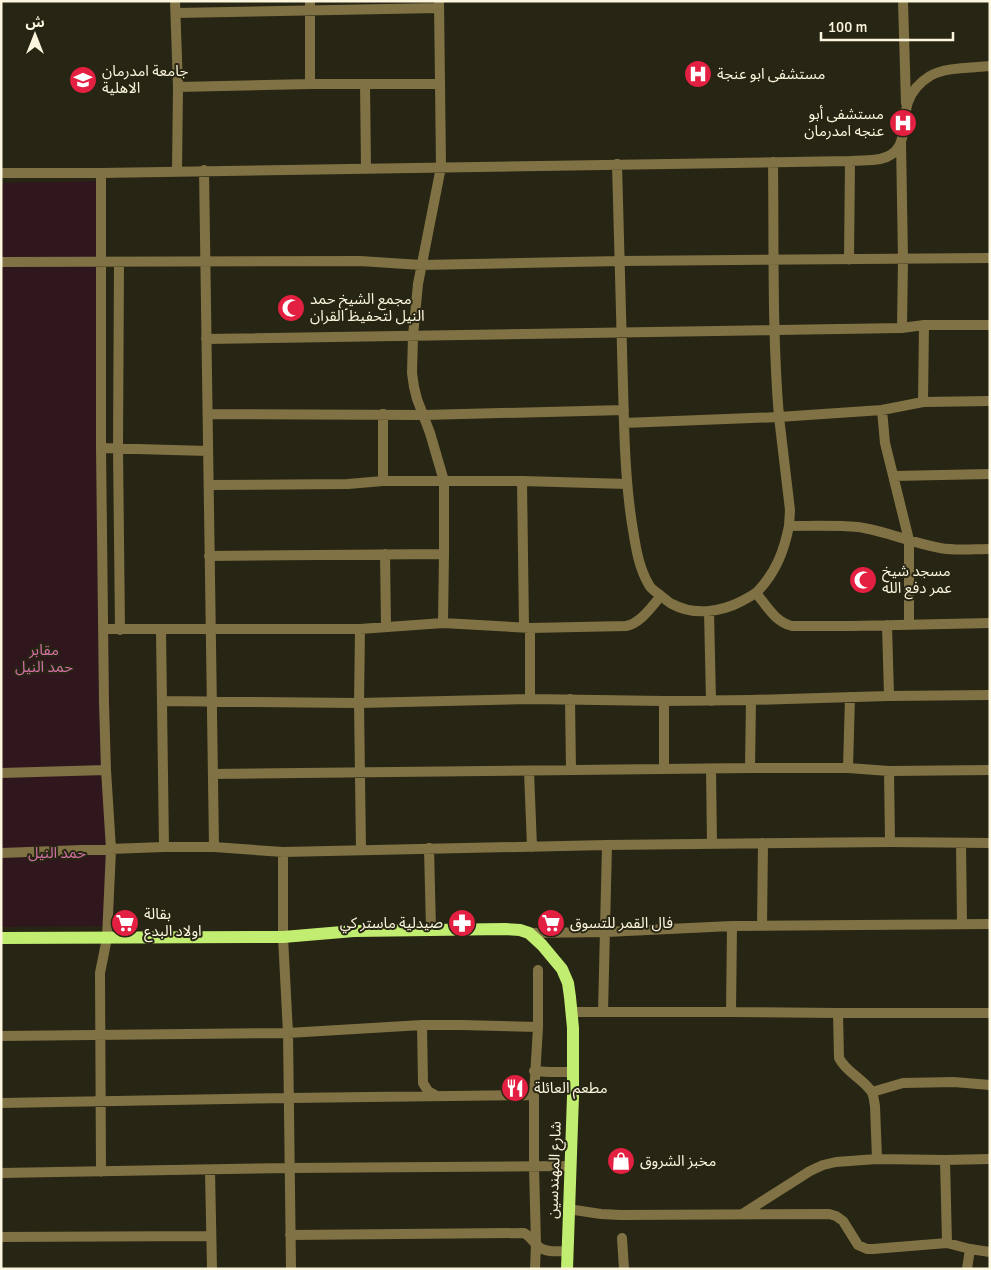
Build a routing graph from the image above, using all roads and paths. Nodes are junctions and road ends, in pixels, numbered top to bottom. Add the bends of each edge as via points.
1 (175, 1) edge
2 (903, 1) edge
3 (439, 4) edge
4 (310, 6) edge
5 (176, 13) junction
6 (990, 66) edge
7 (310, 84) junction
8 (365, 84) junction
9 (439, 84) junction
10 (178, 87) junction
11 (906, 109) junction
12 (901, 142) junction
13 (850, 161) junction
14 (773, 162) junction
15 (617, 164) junction
16 (441, 167) junction
17 (366, 168) junction
18 (204, 170) junction
19 (178, 171) junction
20 (1, 173) edge
21 (101, 173) junction
22 (990, 258) edge
23 (903, 259) junction
24 (774, 260) junction
25 (849, 260) junction
26 (620, 261) junction
27 (1, 262) edge
28 (102, 262) junction
29 (118, 262) junction
30 (205, 262) junction
31 (421, 265) junction
32 (924, 325) junction
33 (990, 326) edge
34 (902, 328) junction
35 (775, 329) junction
36 (622, 333) junction
37 (412, 336) junction
38 (206, 339) junction
39 (990, 401) edge
40 (923, 402) junction
41 (624, 410) junction
42 (882, 410) junction
43 (208, 414) junction
44 (383, 414) junction
45 (424, 415) junction
46 (779, 417) junction
47 (624, 423) junction
48 (101, 448) junction
49 (118, 448) junction
50 (208, 451) junction
51 (990, 474) edge
52 (893, 476) junction
53 (383, 481) junction
54 (444, 481) junction
55 (522, 481) junction
56 (627, 484) junction
57 (209, 485) junction
58 (789, 526) junction
59 (909, 540) junction
60 (990, 549) edge
61 (385, 554) junction
62 (444, 554) junction
63 (210, 556) junction
64 (756, 593) junction
65 (661, 596) junction
66 (709, 611) junction
67 (443, 623) junction
68 (990, 623) edge
69 (887, 625) junction
70 (909, 625) junction
71 (386, 627) junction
72 (527, 628) junction
73 (104, 629) junction
74 (212, 629) junction
75 (360, 629) junction
76 (120, 630) junction
77 (161, 630) junction
78 (990, 695) edge
79 (889, 696) junction
80 (850, 697) junction
81 (530, 698) junction
82 (570, 698) junction
83 (751, 700) junction
84 (664, 701) junction
85 (711, 701) junction
86 (162, 702) junction
87 (212, 702) junction
88 (359, 703) junction
89 (750, 768) junction
90 (848, 768) junction
91 (664, 769) junction
92 (711, 769) junction
93 (106, 770) junction
94 (571, 770) junction
95 (990, 770) edge
96 (529, 771) junction
97 (889, 771) junction
98 (1, 773) edge
99 (360, 773) junction
100 (213, 774) junction
101 (890, 842) junction
102 (763, 843) junction
103 (961, 843) junction
104 (990, 843) edge
105 (712, 844) junction
106 (607, 845) junction
107 (164, 847) junction
108 (214, 847) junction
109 (532, 847) junction
110 (429, 848) junction
111 (111, 849) junction
112 (361, 850) junction
113 (283, 852) junction
114 (1, 853) edge
115 (962, 924) junction
116 (990, 924) edge
117 (732, 926) junction
118 (762, 926) junction
119 (431, 930) junction
120 (606, 932) junction
121 (529, 933) junction
122 (283, 937) junction
123 (1, 938) edge
124 (107, 938) junction
125 (538, 970) dead end
126 (573, 1012) junction
127 (603, 1012) junction
128 (731, 1012) junction
129 (838, 1014) junction
130 (990, 1014) edge
131 (422, 1026) junction
132 (538, 1027) junction
133 (288, 1033) junction
134 (100, 1035) junction
135 (1, 1036) edge
136 (534, 1071) junction
137 (573, 1072) junction
138 (990, 1085) edge
139 (872, 1092) junction
140 (534, 1096) junction
141 (438, 1097) junction
142 (290, 1098) junction
143 (102, 1100) junction
144 (1, 1102) edge
145 (877, 1159) junction
146 (990, 1159) edge
147 (944, 1160) junction
148 (534, 1166) junction
149 (571, 1166) junction
150 (290, 1168) junction
151 (210, 1170) junction
152 (101, 1172) junction
153 (1, 1173) edge
154 (568, 1209) junction
155 (743, 1214) junction
156 (290, 1235) junction
157 (212, 1236) junction
158 (1, 1237) edge
159 (622, 1238) dead end
160 (947, 1243) junction
161 (536, 1244) junction
162 (970, 1249) junction
163 (568, 1251) junction
164 (990, 1252) edge
165 (212, 1269) edge
166 (291, 1269) edge
167 (535, 1269) edge
168 (567, 1269) edge
169 (624, 1269) edge
170 (967, 1269) edge

1 - 5 street
2 - 11 street
3 - 4 street
3 - 9 street
4 - 5 street
4 - 7 street
5 - 10 street
6 - 11 street via 932,75 918,86
7 - 8 street
7 - 10 street
8 - 9 street
8 - 17 street
9 - 16 street
10 - 19 street
11 - 12 street
12 - 13 street via 887,157
12 - 23 street
13 - 14 street
13 - 25 street
14 - 15 street
14 - 24 street
15 - 16 street
15 - 26 street
16 - 17 street
16 - 31 street
17 - 18 street
18 - 19 street
18 - 30 street
19 - 21 street
20 - 21 street
21 - 28 street
22 - 23 street
23 - 25 street
23 - 34 street
24 - 25 street
24 - 26 street
24 - 35 street
26 - 31 street
26 - 36 street
27 - 28 street
28 - 29 street
28 - 48 street
29 - 30 street
29 - 49 street
30 - 31 street via 360,261
30 - 38 street
31 - 37 street
32 - 33 street
32 - 34 street
32 - 40 street
34 - 35 street
35 - 36 street
35 - 46 street
36 - 37 street
36 - 41 street
37 - 38 street
37 - 45 street via 414,387
38 - 43 street
39 - 40 street
40 - 42 street
41 - 45 street
41 - 47 street
42 - 46 street
42 - 52 street
43 - 44 street
43 - 50 street
44 - 45 street
44 - 53 street
45 - 54 street
46 - 47 street
46 - 58 street
47 - 56 street
48 - 49 street
48 - 73 street
49 - 50 street
49 - 76 street
50 - 57 street
51 - 52 street
52 - 59 street
53 - 54 street
53 - 57 street
54 - 55 street
54 - 62 street
55 - 56 street
55 - 72 street
56 - 65 street via 639,562 650,588
57 - 63 street
58 - 59 street via 859,527
58 - 64 street via 777,565
59 - 60 street via 946,549
59 - 70 street
61 - 62 street
61 - 63 street
61 - 71 street
62 - 67 street
63 - 74 street
64 - 66 street via 737,603
64 - 69 street via 785,624
65 - 66 street via 687,610
65 - 72 street via 633,625
66 - 85 street
67 - 71 street
67 - 72 street
68 - 70 street
69 - 70 street
69 - 79 street
71 - 75 street
72 - 81 street
73 - 76 street
73 - 93 street
74 - 75 street
74 - 77 street
74 - 87 street
75 - 88 street
76 - 77 street
77 - 86 street
78 - 79 street
79 - 80 street
80 - 83 street
80 - 90 street
81 - 82 street
81 - 88 street
82 - 84 street
82 - 94 street
83 - 85 street
83 - 89 street
84 - 85 street
84 - 91 street
86 - 87 street
86 - 107 street
87 - 88 street
87 - 100 street
88 - 99 street
89 - 90 street
89 - 92 street
90 - 97 street
91 - 92 street
91 - 94 street
92 - 105 street
93 - 98 street
93 - 111 street
94 - 96 street
95 - 97 street
96 - 99 street
96 - 109 street
97 - 101 street
99 - 100 street
99 - 112 street
100 - 108 street
101 - 102 street
101 - 103 street
102 - 105 street
102 - 118 street
103 - 104 street
103 - 115 street
105 - 106 street
106 - 109 street
106 - 120 street
107 - 108 street
107 - 111 street
108 - 113 street
109 - 110 street
110 - 112 street
110 - 119 street
111 - 114 street
111 - 124 street
112 - 113 street
113 - 122 street
115 - 116 street
115 - 118 street
117 - 118 street
117 - 120 street
117 - 128 street
119 - 121 main road via 505,929
119 - 122 main road via 354,931
120 - 121 street
120 - 127 street
121 - 126 main road, شارع المهندسين via 548,950 562,969
122 - 124 main road
122 - 133 street
123 - 124 main road
124 - 134 street via 100,973
125 - 132 street
126 - 127 street
126 - 137 main road, شارع المهندسين
127 - 128 street
128 - 129 street
129 - 130 street
129 - 139 street via 839,1058
131 - 132 street
131 - 133 street
131 - 141 street via 423,1083
132 - 136 street
133 - 134 street
133 - 142 street
134 - 135 street
134 - 143 street
136 - 137 street
136 - 140 street
137 - 149 main road, شارع المهندسين
138 - 139 street via 903,1083
139 - 145 street
140 - 141 street
140 - 148 street
141 - 142 street
142 - 143 street
142 - 150 street
143 - 144 street
143 - 152 street
145 - 147 street
145 - 155 street via 823,1165
146 - 147 street
147 - 160 street
148 - 149 street
148 - 150 street
148 - 161 street
149 - 154 main road, شارع المهندسين
150 - 151 street
150 - 156 street
151 - 152 street
151 - 157 street
152 - 153 street
154 - 155 street via 621,1215
154 - 163 main road, شارع المهندسين
155 - 160 street via 832,1215 843,1221 858,1244 867,1249
156 - 161 street via 524,1233
156 - 166 street
157 - 158 street
157 - 165 street
159 - 169 street
160 - 162 street
161 - 163 street via 544,1251
161 - 167 street
162 - 164 street
162 - 170 street
163 - 168 main road, شارع المهندسين

